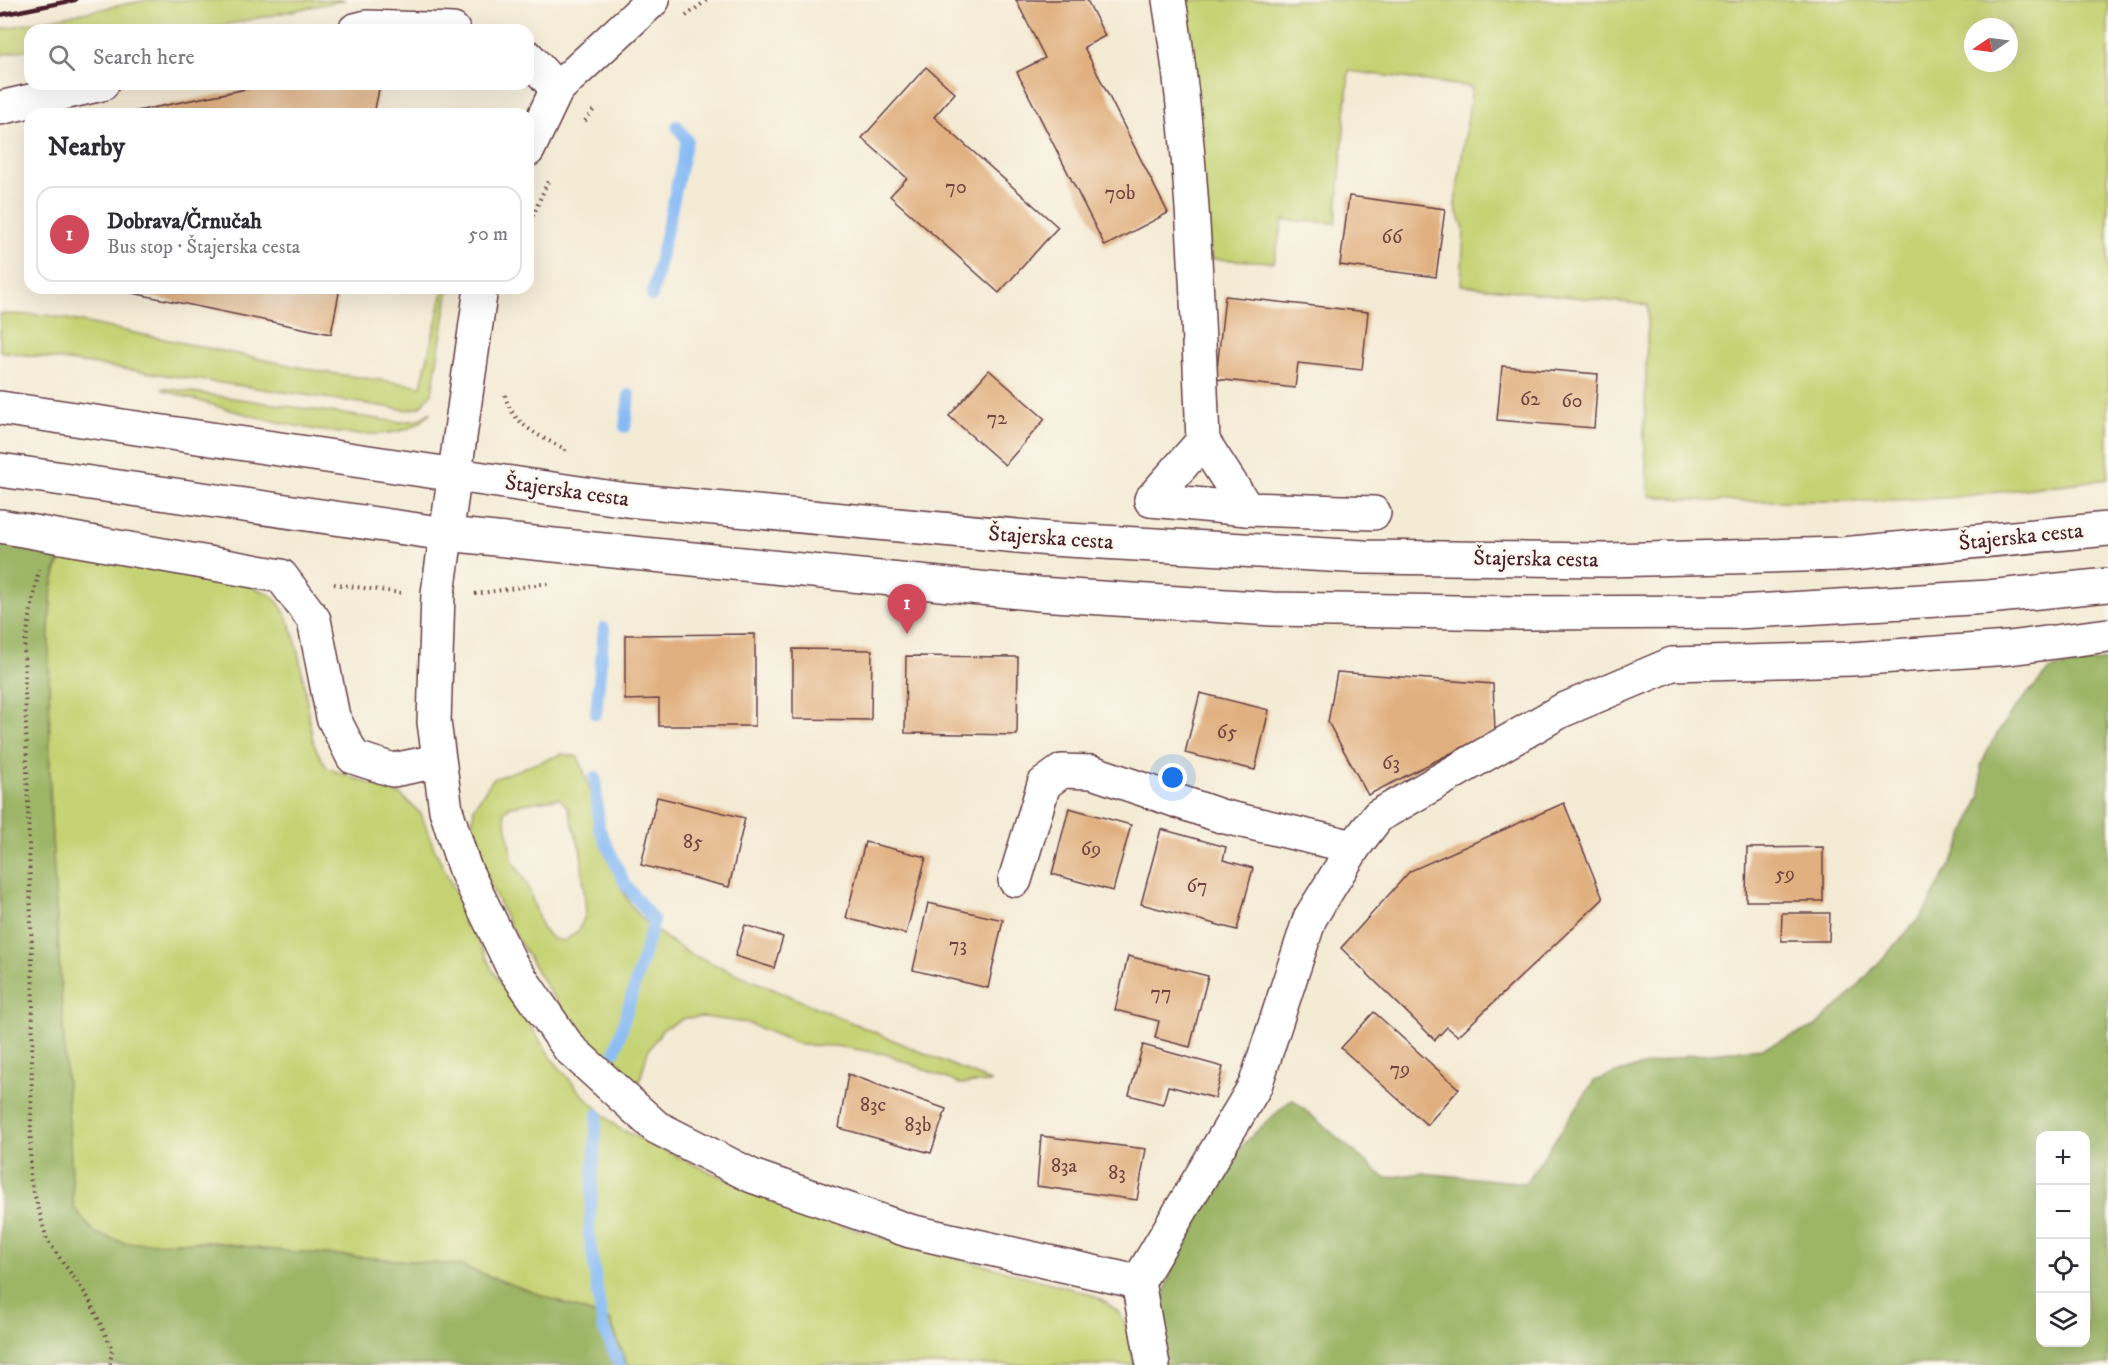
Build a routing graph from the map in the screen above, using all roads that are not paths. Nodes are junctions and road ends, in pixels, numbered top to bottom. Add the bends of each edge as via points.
1 (653, 0) edge
2 (1169, 0) edge
3 (534, 64) edge
4 (557, 89) junction
5 (76, 90) edge
6 (0, 108) edge
7 (534, 137) edge
8 (480, 294) edge
9 (0, 408) edge
10 (1203, 441) junction
11 (0, 470) edge
12 (455, 474) junction
13 (1247, 508) junction
14 (1374, 513) dead end
15 (0, 526) edge
16 (2108, 529) edge
17 (446, 534) junction
18 (2108, 585) edge
19 (2108, 635) edge
20 (438, 761) junction
21 (1354, 847) junction
22 (1015, 880) dead end
23 (1138, 1282) junction
24 (1154, 1365) edge

1 - 4 street
2 - 10 street via 1179,58 1194,213
3 - 4 street
4 - 7 street
5 - 6 street
8 - 12 street
9 - 12 street, Štajerska cesta
10 - 13 street
10 - 13 street via 1151,500
11 - 17 street
12 - 16 street, Štajerska cesta via 560,491 795,516 1050,539 1364,557 1607,560 1842,554
12 - 17 street
13 - 14 street
15 - 20 street via 281,576 314,620 333,717 352,757 393,770
17 - 18 street via 1039,594 1272,609 1738,612 1988,597
17 - 20 street via 438,593 435,671
19 - 21 street via 2009,648 1874,658 1672,664 1561,711 1378,816
20 - 23 street via 446,810 465,867 512,966 569,1048 656,1126 752,1176 910,1231
21 - 22 street via 1221,816 1092,772 1062,771 1044,784
21 - 23 street via 1310,918 1255,1086
23 - 24 street

